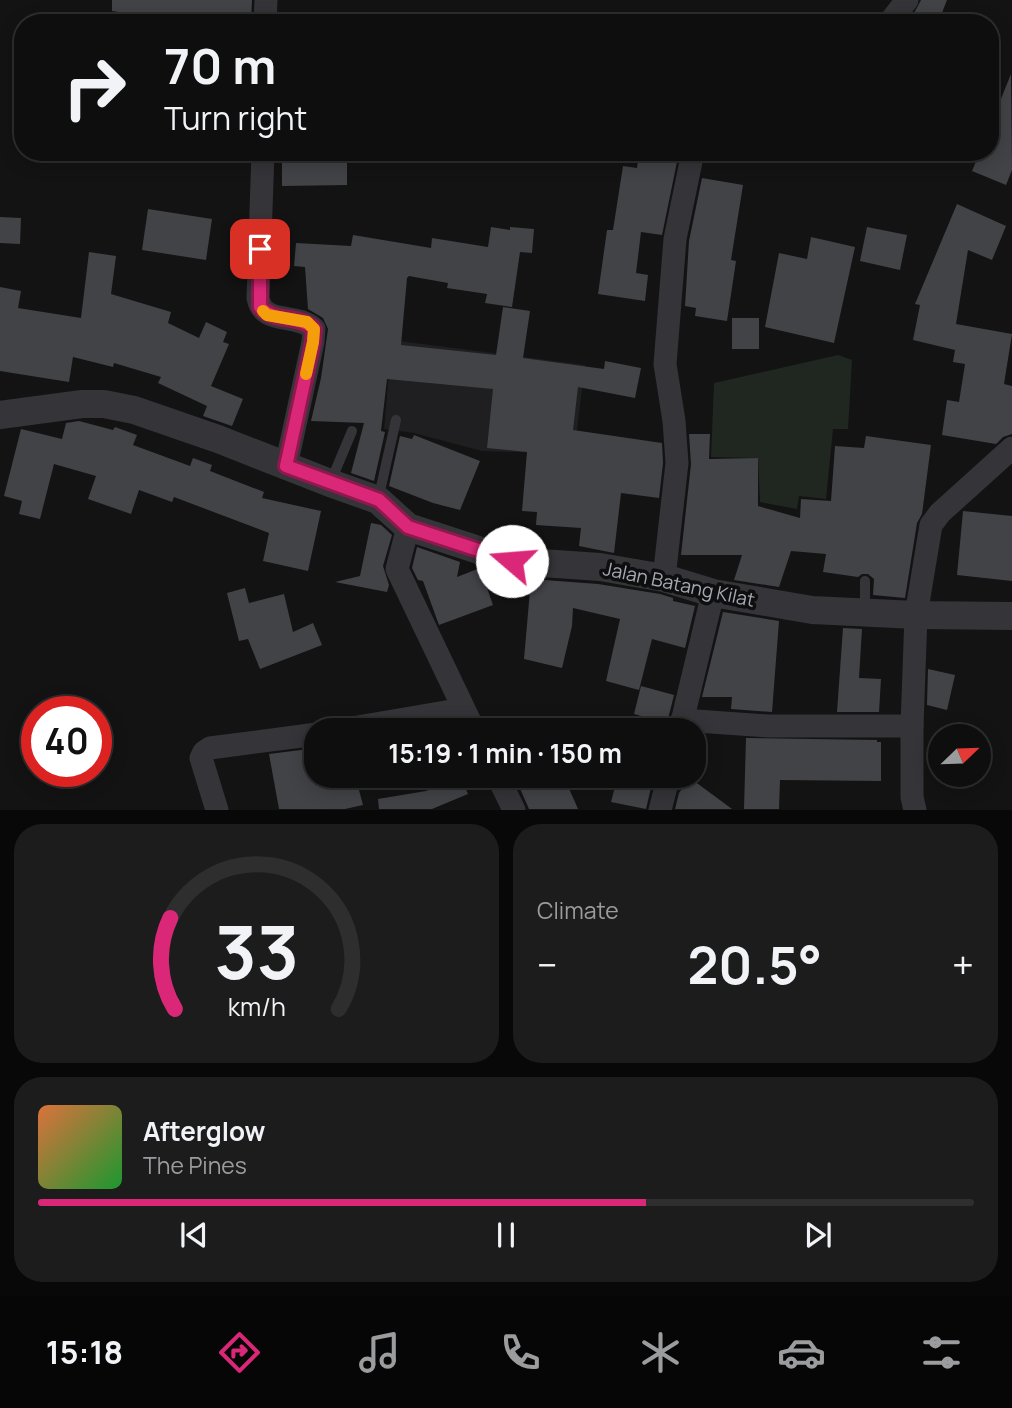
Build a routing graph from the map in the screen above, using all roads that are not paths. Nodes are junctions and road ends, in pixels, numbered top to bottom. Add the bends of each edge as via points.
1 (907, 0) edge
2 (896, 14) edge
3 (263, 161) edge
4 (691, 161) edge
5 (0, 415) edge
6 (396, 420) dead end
7 (352, 431) dead end
8 (1012, 448) edge
9 (286, 466) junction
10 (330, 483) junction
11 (379, 500) junction
12 (408, 527) junction
13 (664, 578) junction
14 (865, 580) dead end
15 (713, 593) junction
16 (865, 611) junction
17 (916, 615) junction
18 (1012, 616) edge
19 (463, 709) junction
20 (410, 718) edge
21 (468, 718) edge
22 (683, 718) edge
23 (706, 725) edge
24 (912, 726) junction
25 (304, 736) edge
26 (503, 788) edge
27 (665, 788) edge
28 (217, 810) edge
29 (514, 810) edge
30 (660, 810) edge
31 (915, 810) edge

1 - 2 street
3 - 9 street via 260,307 267,315 307,322 314,329
4 - 13 street via 675,239 665,364 677,463
5 - 9 street, Jalan Batang Kilat via 104,404 167,420
6 - 11 lane
7 - 10 lane
8 - 17 street via 931,525
9 - 10 street, Jalan Batang Kilat
10 - 11 street, Jalan Batang Kilat
11 - 12 street, Jalan Batang Kilat
12 - 13 street, Jalan Batang Kilat via 512,561 600,567
12 - 19 street via 397,569
13 - 15 street, Jalan Batang Kilat
14 - 16 lane
15 - 16 street, Jalan Batang Kilat via 812,610
15 - 22 street
16 - 17 street, Jalan Batang Kilat
17 - 18 street, Jalan Batang Kilat
17 - 24 street
19 - 20 street
19 - 21 street
23 - 24 street
24 - 31 street
25 - 28 street via 204,751 201,758
26 - 29 street
27 - 30 street

